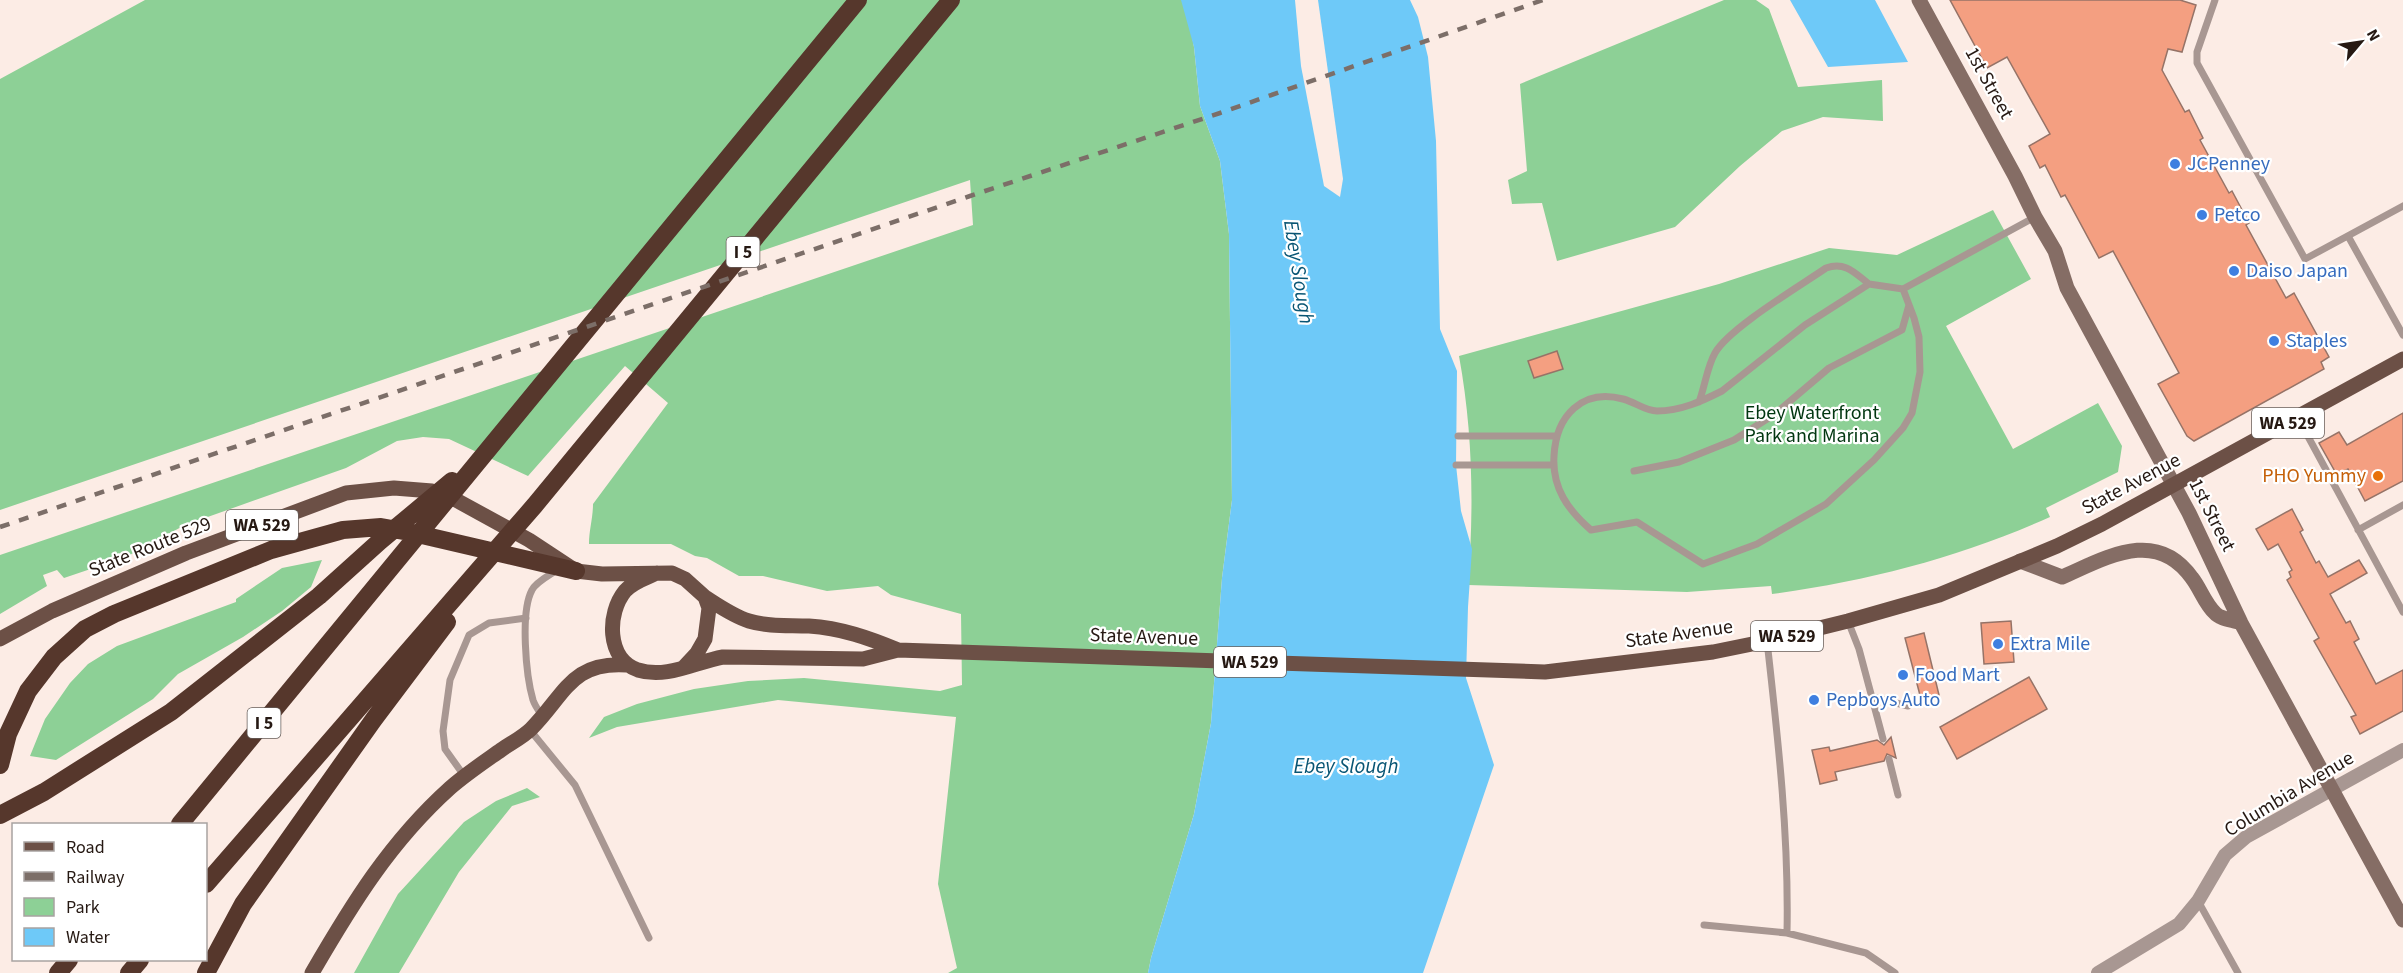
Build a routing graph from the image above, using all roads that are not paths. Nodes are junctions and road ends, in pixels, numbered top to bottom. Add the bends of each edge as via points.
1 (858, 0) edge
2 (951, 0) edge
3 (1919, 0) edge
4 (2215, 0) edge
5 (2403, 206) edge
6 (2035, 217) junction
7 (2348, 236) junction
8 (1869, 284) junction
9 (1903, 289) junction
10 (1909, 305) junction
11 (2403, 335) edge
12 (2403, 360) edge
13 (1699, 402) junction
14 (2298, 418) junction
15 (1458, 436) dead end
16 (1556, 436) junction
17 (481, 457) junction
18 (1456, 465) dead end
19 (1553, 465) junction
20 (1634, 471) dead end
21 (2174, 485) junction
22 (535, 505) junction
23 (2403, 505) edge
24 (2358, 530) junction
25 (2020, 561) junction
26 (568, 569) junction
27 (657, 573) junction
28 (705, 597) junction
29 (2403, 612) edge
30 (526, 618) junction
31 (1848, 621) junction
32 (2241, 623) junction
33 (0, 639) edge
34 (1767, 641) junction
35 (898, 650) junction
36 (627, 665) junction
37 (683, 668) junction
38 (1872, 697) junction
39 (1908, 706) dead end
40 (542, 716) junction
41 (530, 730) junction
42 (1883, 739) dead end
43 (2403, 750) edge
44 (1889, 759) dead end
45 (0, 765) edge
46 (465, 777) junction
47 (2332, 790) junction
48 (1898, 795) dead end
49 (7, 812) edge
50 (182, 823) edge
51 (207, 883) edge
52 (2198, 901) junction
53 (2403, 920) edge
54 (1704, 925) dead end
55 (1787, 933) junction
56 (649, 938) dead end
57 (68, 961) edge
58 (139, 961) edge
59 (58, 973) edge
60 (129, 973) edge
61 (206, 973) edge
62 (312, 973) edge
63 (1896, 973) edge
64 (2098, 973) edge
65 (2238, 973) edge

1 - 17 highway, I 5
2 - 22 highway, I 5
3 - 6 street, 1st Street
4 - 7 lane via 2197,52 2198,63 2305,259
5 - 7 lane
6 - 9 lane
6 - 21 street, 1st Street via 2055,251 2067,288
7 - 11 lane
8 - 9 lane
8 - 13 lane via 1805,325 1722,390
8 - 13 lane via 1836,264 1739,328 1716,352
9 - 10 lane
10 - 19 lane via 1919,337 1920,372 1912,413 1906,423 1835,498 1757,544 1704,564 1637,522 1592,530 1565,502 1556,484
10 - 20 lane via 1902,330 1829,368 1775,414 1734,440 1679,462
12 - 14 main road, State Avenue / WA 529
13 - 16 lane via 1653,411 1605,396 1576,406 1564,417
14 - 21 main road, State Avenue / WA 529
14 - 24 lane
15 - 16 lane
16 - 19 lane
17 - 49 highway via 319,596 171,712
17 - 50 highway, I 5
18 - 19 lane
21 - 25 main road, State Avenue / WA 529 via 2093,529
21 - 32 street, 1st Street
22 - 51 highway, I 5
22 - 61 highway via 374,719 243,904
23 - 24 lane
24 - 29 lane
25 - 31 main road, State Avenue / WA 529 via 1939,595
25 - 32 street via 2062,577 2134,549 2156,551 2174,559 2191,576 2215,614
26 - 27 main road, State Route 529 via 602,574
26 - 30 lane via 532,589
26 - 33 main road, State Route 529 / WA 529 via 529,540 432,491 394,488 346,493 186,553 52,611
26 - 45 highway via 381,527 343,530 271,550 85,629 54,657 28,691 8,734
27 - 28 main road via 672,573 685,579
27 - 36 main road via 626,589 614,613 615,647
28 - 35 main road, State Avenue via 751,622 813,626 863,635
28 - 37 main road via 710,608 705,639
30 - 40 lane via 528,671 533,701
30 - 46 lane via 489,623 469,635 450,680 443,731 445,749
31 - 34 main road, State Avenue / WA 529
31 - 38 lane
32 - 47 street, 1st Street
34 - 35 main road, State Avenue / WA 529 via 1713,652 1545,672
34 - 55 lane via 1782,769
35 - 37 main road, State Avenue via 863,659 723,657
36 - 37 main road via 657,673
36 - 40 main road via 608,663 580,674
38 - 39 lane
38 - 42 lane
40 - 41 main road
41 - 46 main road
41 - 56 lane via 575,785
43 - 47 street, Columbia Avenue
44 - 48 lane
46 - 62 main road via 427,809 363,886
47 - 52 street, Columbia Avenue via 2246,837 2226,855
47 - 53 street, 1st Street
52 - 64 street, Columbia Avenue via 2179,924
52 - 65 lane
54 - 55 lane
55 - 63 lane via 1866,953
57 - 59 highway
58 - 60 highway

